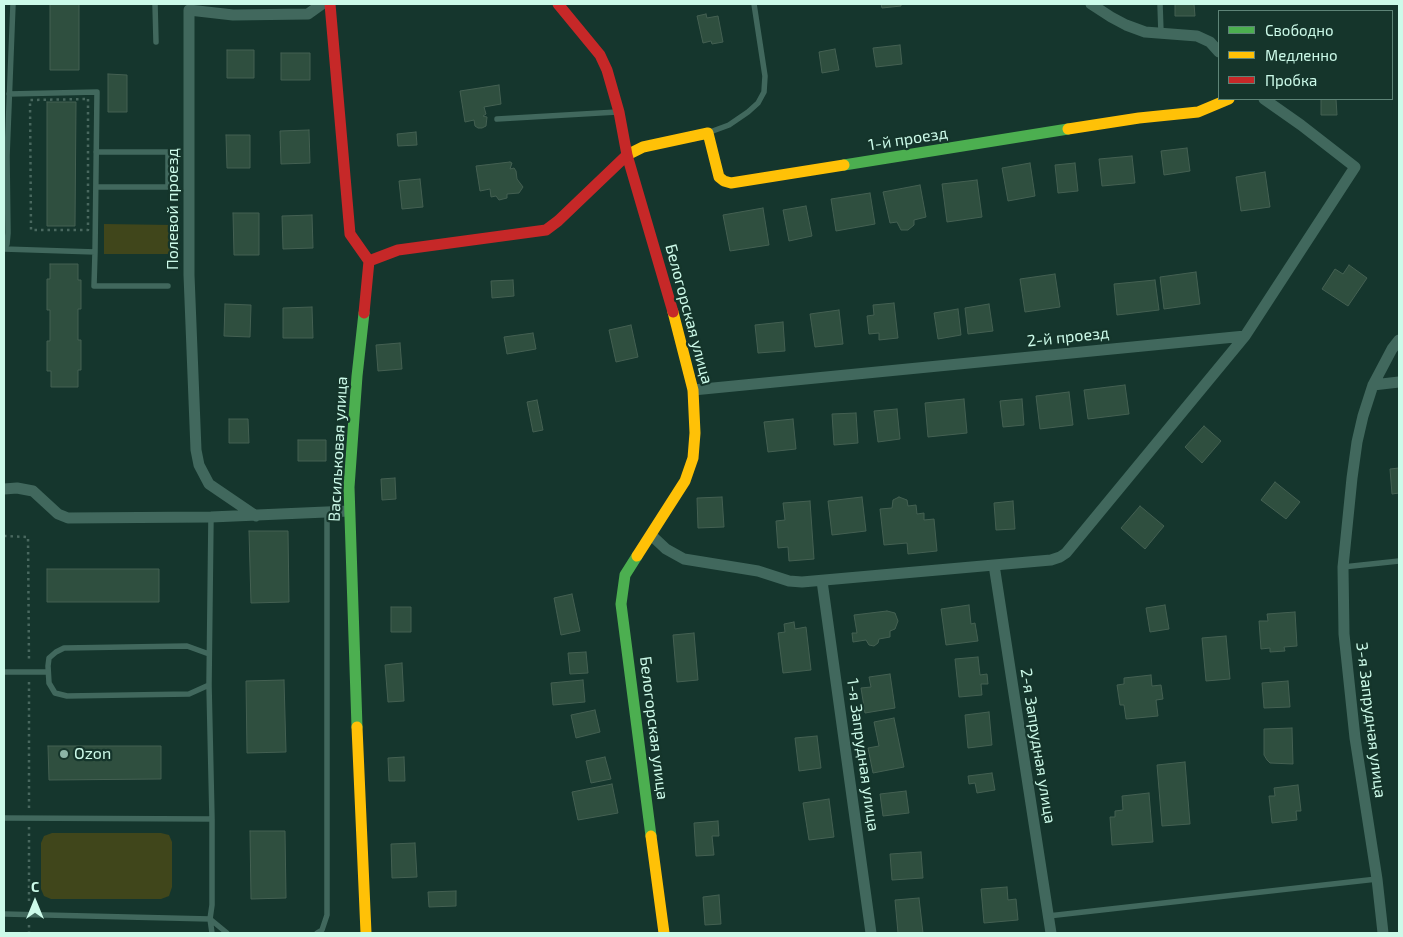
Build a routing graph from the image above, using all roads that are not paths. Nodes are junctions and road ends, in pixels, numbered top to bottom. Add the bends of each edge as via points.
1 (13, 4) edge
2 (155, 4) edge
3 (322, 4) edge
4 (330, 4) edge
5 (558, 4) edge
6 (754, 4) edge
7 (1091, 4) edge
8 (1160, 4) edge
9 (1161, 33) junction
10 (156, 42) dead end
11 (1218, 51) edge
12 (10, 94) junction
13 (1227, 100) edge
14 (1265, 100) edge
15 (619, 112) junction
16 (496, 119) dead end
17 (708, 133) junction
18 (96, 152) junction
19 (627, 155) junction
20 (96, 187) junction
21 (4, 248) edge
22 (95, 252) junction
23 (369, 261) junction
24 (168, 286) dead end
25 (1245, 336) junction
26 (1399, 340) edge
27 (1399, 382) edge
28 (1373, 385) junction
29 (693, 390) junction
30 (4, 489) edge
31 (349, 511) junction
32 (327, 512) junction
33 (256, 516) junction
34 (211, 517) junction
35 (651, 535) junction
36 (1399, 561) edge
37 (994, 565) junction
38 (1343, 567) junction
39 (822, 581) junction
40 (209, 654) junction
41 (4, 672) edge
42 (48, 672) junction
43 (209, 685) junction
44 (4, 818) edge
45 (212, 819) junction
46 (1377, 879) junction
47 (4, 914) edge
48 (1048, 916) junction
49 (210, 918) junction
50 (212, 933) edge
51 (227, 933) edge
52 (317, 933) edge
53 (366, 933) edge
54 (664, 933) edge
55 (871, 933) edge
56 (1051, 933) edge
57 (1383, 933) edge

1 - 12 lane
2 - 10 lane
3 - 33 street, Полевой проезд via 308,14 233,15 189,10 189,284 196,450 199,465 209,484
4 - 23 street via 350,234
5 - 15 street, Белогорская улица via 600,55
6 - 17 lane via 765,76 764,92 758,103 730,125
7 - 9 street via 1126,25 1145,32
8 - 9 lane
9 - 11 street via 1197,36 1210,42
12 - 18 lane via 97,92
12 - 21 lane via 8,233
13 - 17 street, 1-й проезд via 1198,112 1139,118 731,183 719,177
14 - 25 street via 1355,167
15 - 16 lane
15 - 19 street, Белогорская улица
17 - 19 street via 643,147
18 - 20 lane
18 - 20 lane via 168,152 168,187
19 - 23 street via 546,230 398,250
19 - 29 street, Белогорская улица
20 - 22 lane
21 - 22 lane
22 - 24 lane via 94,286
23 - 31 street, Васильковая улица via 356,385
25 - 29 street, 2-й проезд
25 - 37 street via 1066,553 1051,560
26 - 28 street, 3-я Запрудная улица
27 - 28 street
28 - 38 street, 3-я Запрудная улица via 1357,442
29 - 35 street, Белогорская улица via 693,458 685,482
30 - 34 street via 33,491 58,514 68,518
31 - 32 street
31 - 53 street, Васильковая улица
32 - 33 street
32 - 52 lane via 327,915 322,930
33 - 34 street
34 - 40 lane
35 - 39 street via 684,559 758,570 802,582
35 - 54 street, Белогорская улица via 625,575 621,604
36 - 38 lane
37 - 39 street
37 - 48 street, 2-я Запрудная улица
38 - 46 street, 3-я Запрудная улица via 1344,634 1355,738
39 - 55 street, 1-я Запрудная улица
40 - 42 lane via 187,646 64,648 49,658
40 - 43 lane
41 - 42 lane
42 - 43 lane via 49,683 55,693 68,696 189,694
43 - 45 lane
44 - 45 lane
45 - 49 lane
46 - 48 lane
46 - 57 street, 3-я Запрудная улица
47 - 49 lane
48 - 56 street, 2-я Запрудная улица
49 - 50 lane
49 - 51 lane

